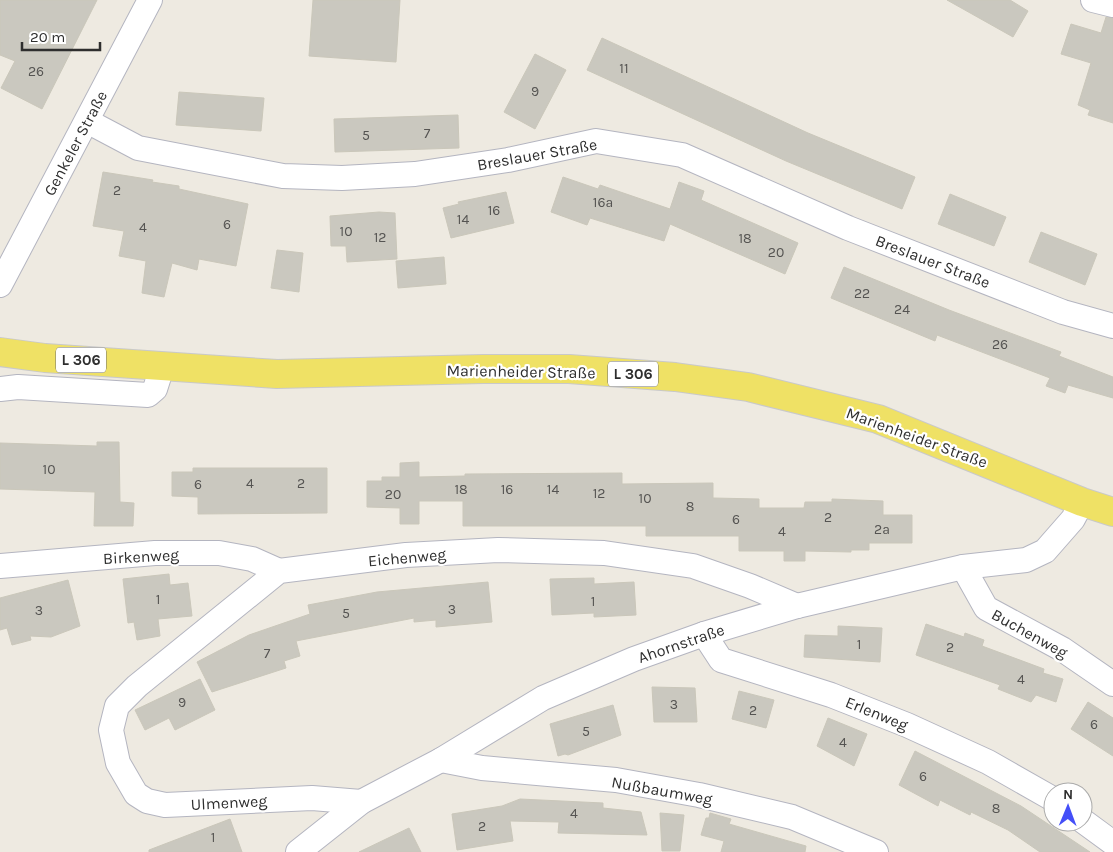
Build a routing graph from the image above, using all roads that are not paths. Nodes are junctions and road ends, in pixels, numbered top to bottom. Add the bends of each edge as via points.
1 (150, 0) edge
2 (1093, 0) edge
3 (1113, 5) edge
4 (87, 121) junction
5 (0, 285) edge
6 (1113, 326) edge
7 (0, 352) edge
8 (162, 366) junction
9 (0, 389) edge
10 (1082, 502) junction
11 (1113, 512) edge
12 (1113, 518) edge
13 (0, 566) edge
14 (964, 567) junction
15 (278, 571) junction
16 (797, 606) junction
17 (704, 634) junction
18 (1113, 684) edge
19 (441, 760) junction
20 (1043, 792) edge
21 (361, 802) junction
22 (1093, 828) edge
23 (1113, 843) edge
24 (298, 852) edge
25 (876, 852) edge

1 - 4 street, Genkeler Straße
2 - 3 street
4 - 5 street, Genkeler Straße
4 - 6 street, Breslauer Straße via 138,148 283,176 342,178 415,174 596,142 682,155 848,228 1064,312
7 - 8 main road, Marienheider Straße / L 306
8 - 9 street via 155,389 148,395 18,387
8 - 10 main road, Marienheider Straße / L 306 via 276,374 569,369 675,377 748,387 878,419
10 - 11 main road, Marienheider Straße / L 306
10 - 12 main road, Marienheider Straße / L 306
10 - 14 street, Ahornstraße via 1073,519 1045,551 1035,557 1011,563
13 - 15 street, Birkenweg via 155,553 219,553 252,559
14 - 16 street, Ahornstraße
14 - 18 street, Buchenweg via 986,608 1062,649
15 - 16 street, Eichenweg via 406,555 498,550 604,553 692,566
15 - 21 street, Ulmenweg via 117,706 111,730 118,762 136,794 164,805 312,798
16 - 17 street, Ahornstraße
17 - 19 street, Ahornstraße via 634,659 543,698
17 - 20 street, Erlenweg via 721,660 907,725 988,762
19 - 21 street, Ahornstraße
19 - 25 street, Nußbaumweg via 482,768 616,780 699,795 792,817
21 - 24 street, Ahornstraße
22 - 23 street

